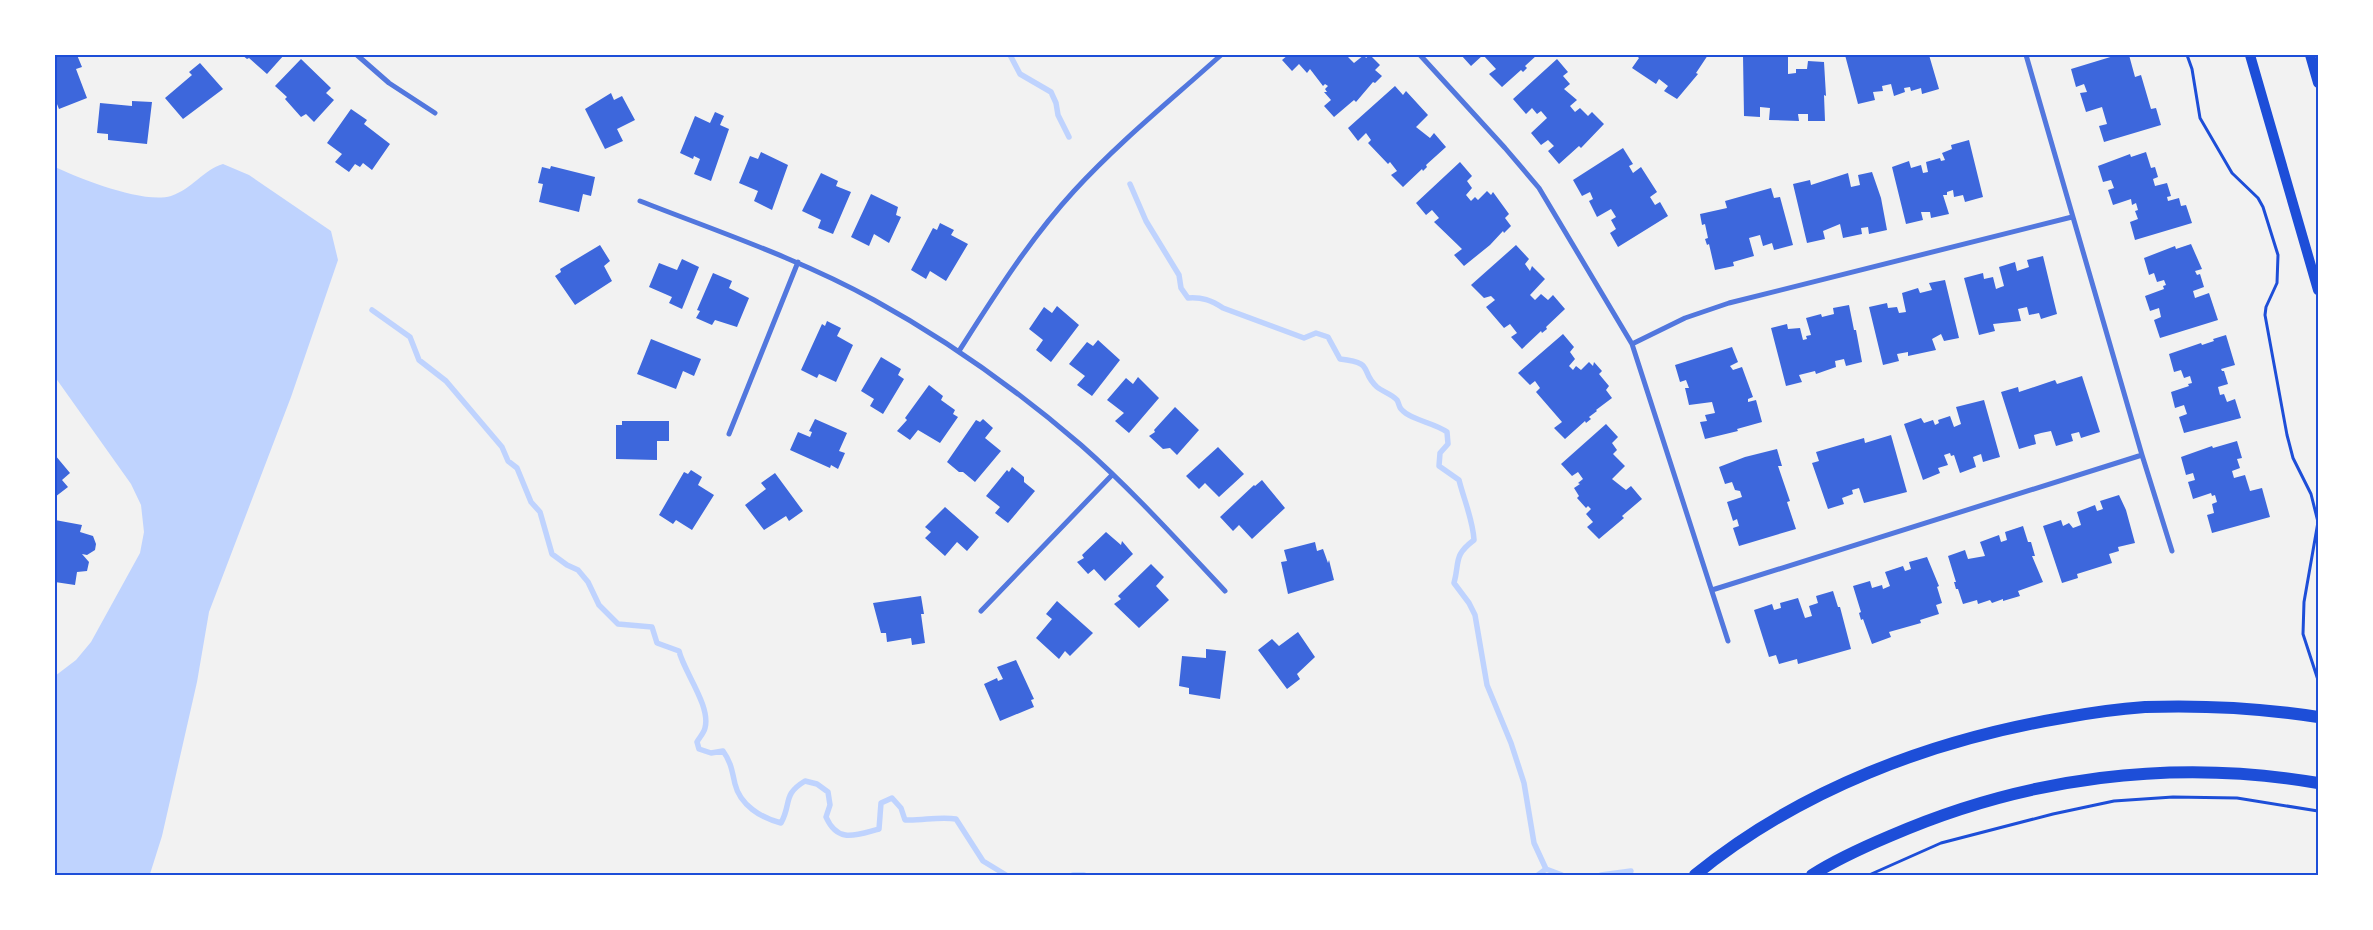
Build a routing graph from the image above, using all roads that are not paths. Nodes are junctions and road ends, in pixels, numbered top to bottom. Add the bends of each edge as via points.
1 (358, 55) edge
2 (1221, 55) edge
3 (1420, 55) edge
4 (2026, 55) edge
5 (2250, 55) edge
6 (2310, 55) edge
7 (2318, 83) edge
8 (435, 113) dead end
9 (640, 201) dead end
10 (2072, 217) junction
11 (798, 262) junction
12 (2318, 290) edge
13 (1632, 344) junction
14 (959, 351) junction
15 (729, 434) dead end
16 (2142, 455) junction
17 (1112, 475) junction
18 (2172, 551) dead end
19 (1225, 590) dead end
20 (1712, 590) junction
21 (980, 610) dead end
22 (1728, 641) dead end
23 (2318, 717) edge
24 (2318, 783) edge
25 (1695, 875) edge
26 (1812, 875) edge

1 - 8 street via 389,84
2 - 14 street via 1113,151 1072,193 1009,272
3 - 13 street via 1539,188
4 - 10 street
5 - 12 main road
6 - 7 main road
9 - 11 street
10 - 13 street via 1729,303 1685,318
10 - 16 street
11 - 14 street via 874,300
11 - 15 street
13 - 20 street
14 - 17 street via 1081,446
16 - 18 street
16 - 20 street
17 - 19 street
17 - 21 street
20 - 22 street
23 - 25 main road via 2240,707 2143,708 2091,713 1996,730 1884,766 1840,786 1752,834
24 - 26 main road via 2251,774 2163,772 2057,783 1989,800 1913,826

